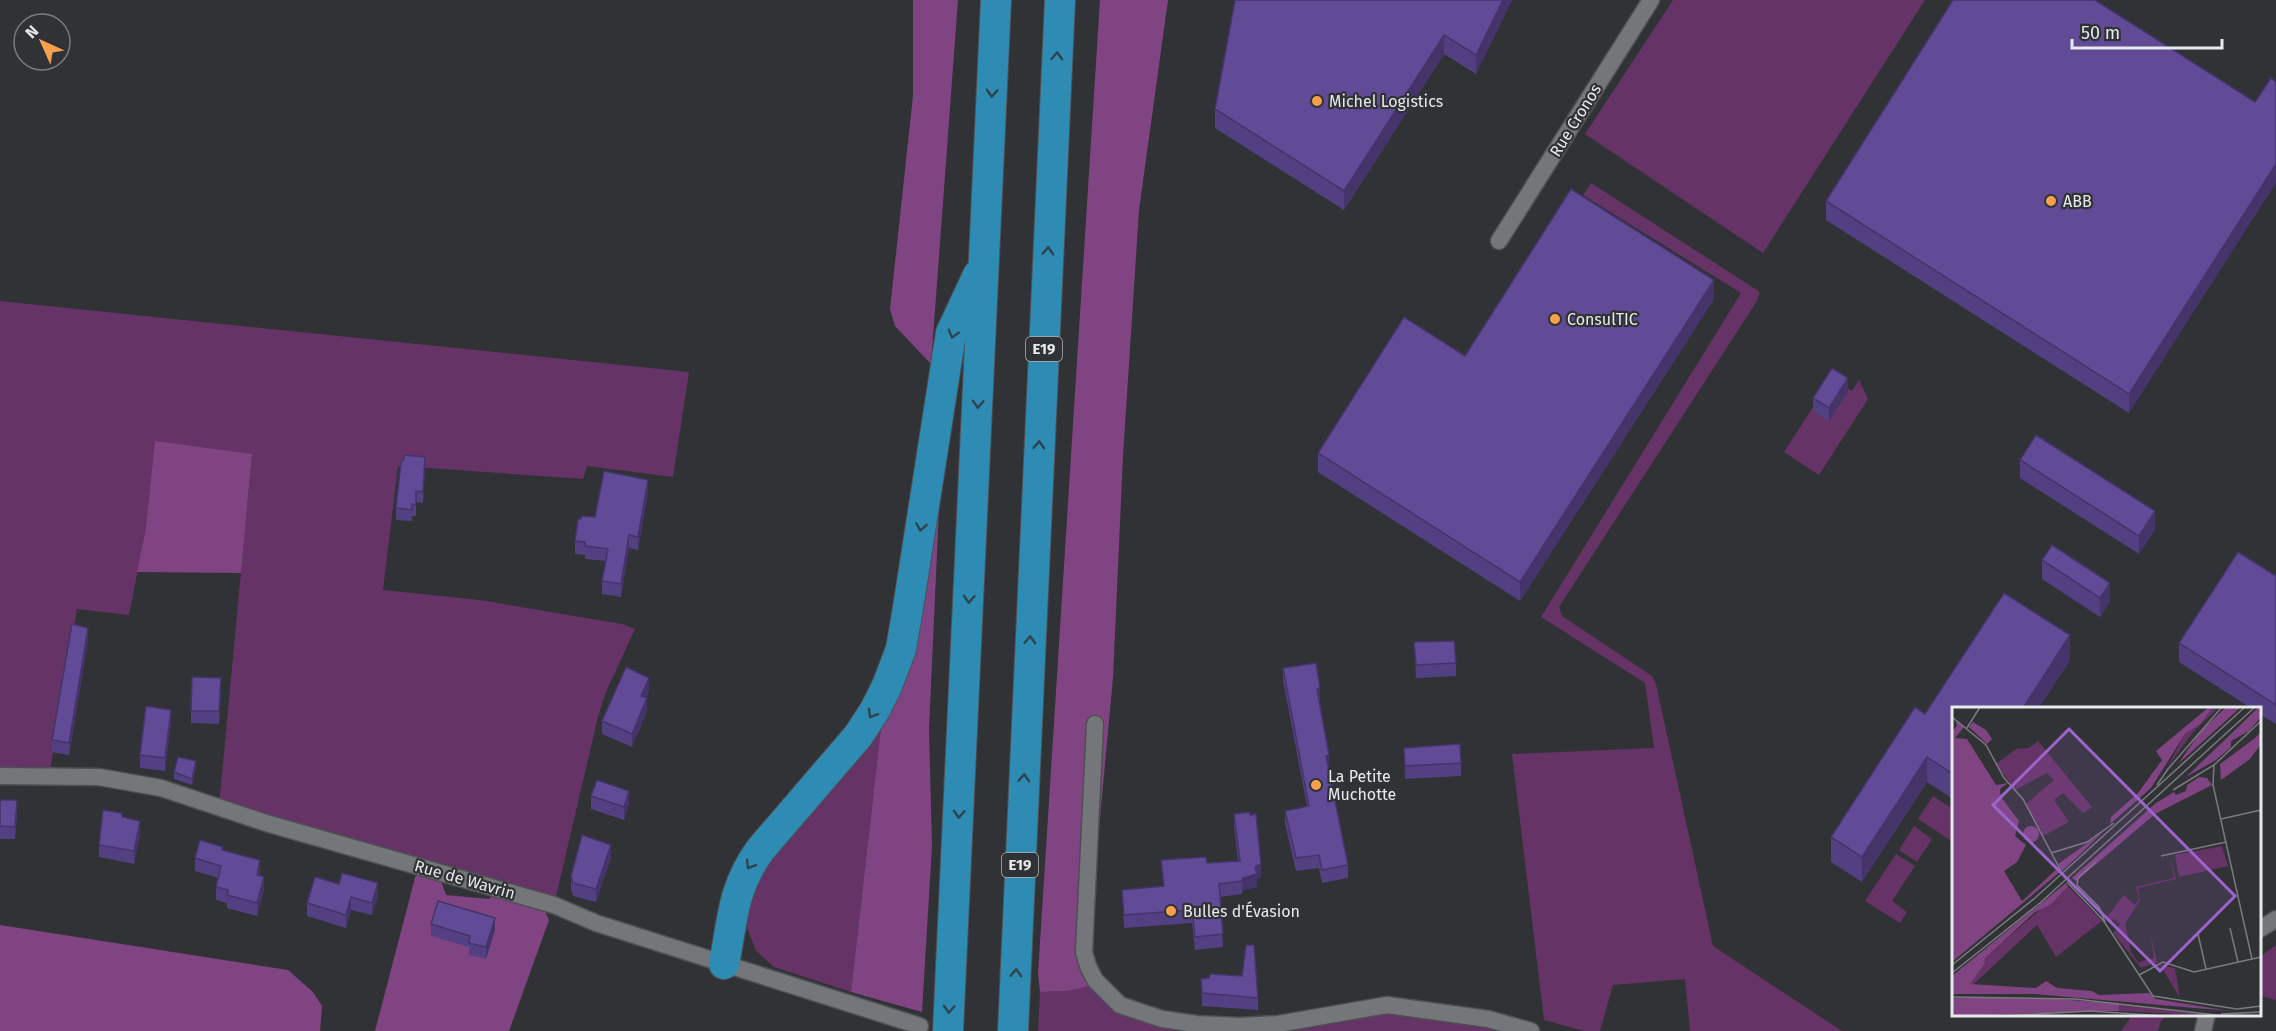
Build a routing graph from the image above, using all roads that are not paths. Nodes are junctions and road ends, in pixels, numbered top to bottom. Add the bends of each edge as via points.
1 (996, 0) edge
2 (1060, 0) edge
3 (1651, 0) edge
4 (1499, 241) dead end
5 (985, 262) junction
6 (1095, 724) dead end
7 (0, 776) edge
8 (2276, 919) edge
9 (2261, 928) edge
10 (724, 964) junction
11 (2207, 1016) edge
12 (934, 1029) edge
13 (1013, 1031) edge
14 (1531, 1031) edge
15 (2204, 1031) edge

1 -> 5 highway
13 -> 2 highway, E19
3 - 4 street, Rue Cronos
5 -> 10 highway via 951,333 908,608 894,668 858,736 747,867 737,894
5 -> 12 highway
6 - 14 street via 1084,952 1095,980 1120,1005 1162,1020 1239,1026 1387,1005 1488,1019
7 - 10 street, Rue de Wavrin via 99,777 161,788 266,823 554,905
8 - 9 street
10 - 12 street, Rue de Wavrin
11 - 15 street

